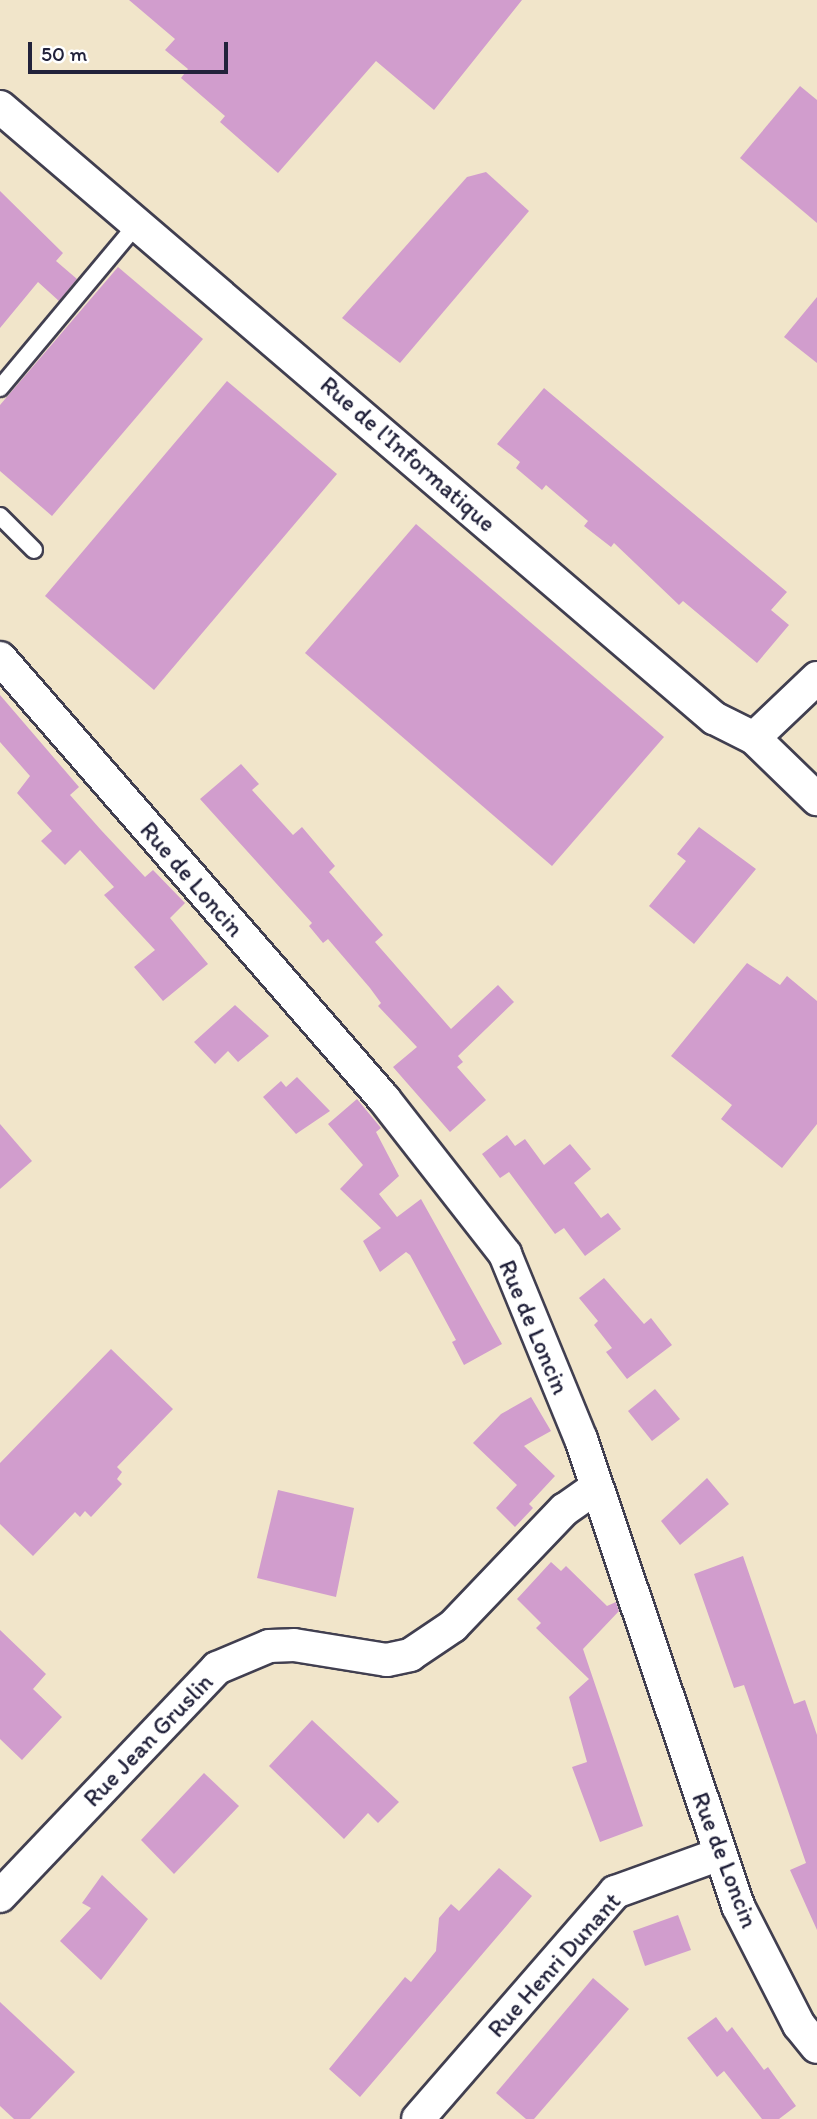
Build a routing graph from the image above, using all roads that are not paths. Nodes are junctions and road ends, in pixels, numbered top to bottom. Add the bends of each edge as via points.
1 (0, 107) edge
2 (137, 224) junction
3 (0, 388) edge
4 (0, 516) edge
5 (34, 550) dead end
6 (0, 658) edge
7 (817, 678) edge
8 (754, 738) junction
9 (817, 799) edge
10 (596, 1488) junction
11 (720, 1854) junction
12 (0, 1896) edge
13 (817, 2047) edge
14 (418, 2119) edge

1 - 2 street, Rue de l'Informatique
2 - 3 lane
2 - 8 street, Rue de l'Informatique via 714,718
4 - 5 lane
6 - 10 street, Rue de Loncin via 384,1099 505,1254 581,1438
7 - 8 street
8 - 9 street, Rue de l'Informatique
10 - 11 street, Rue de Loncin
10 - 12 street, Rue Jean Gruslin via 564,1510 453,1626 410,1655 387,1660 294,1645 269,1646 217,1668
11 - 13 street, Rue de Loncin via 738,1906 799,2025
11 - 14 street, Rue Henri Dunant via 615,1892

